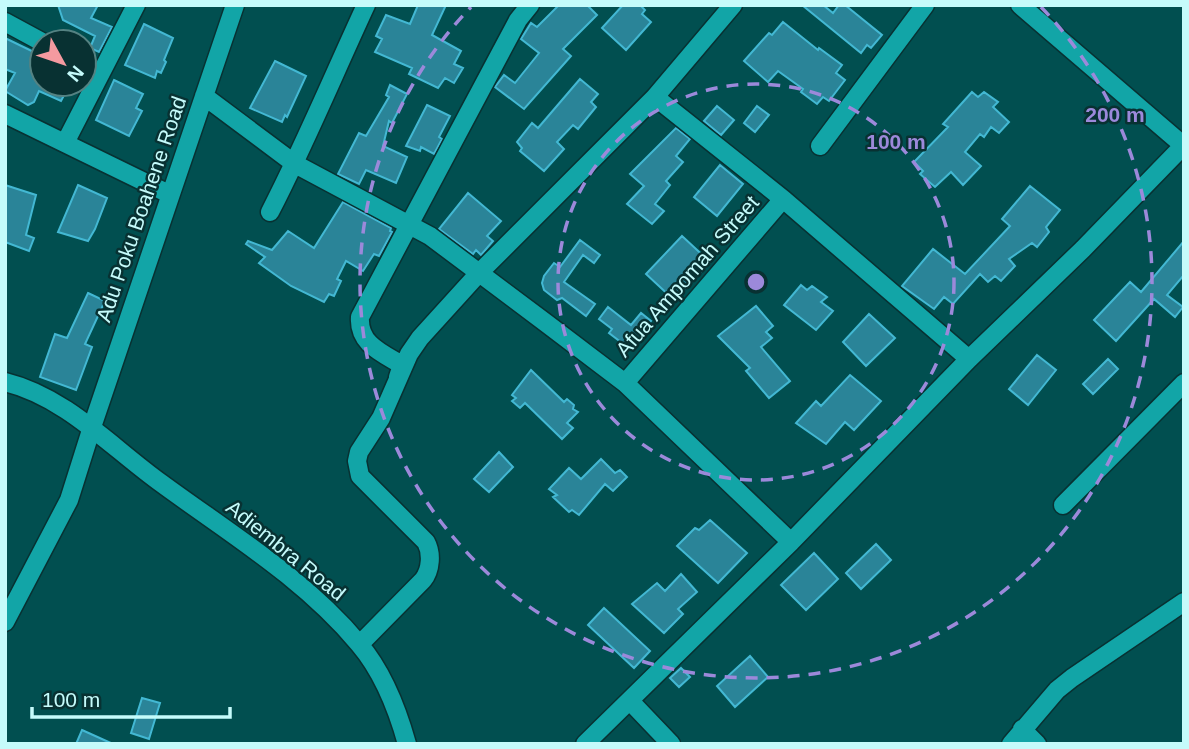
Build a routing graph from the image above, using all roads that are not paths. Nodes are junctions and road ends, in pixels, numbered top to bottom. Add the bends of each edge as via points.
1 (136, 5) edge
2 (234, 5) edge
3 (366, 5) edge
4 (530, 5) edge
5 (707, 5) edge
6 (925, 5) edge
7 (1020, 5) edge
8 (727, 12) edge
9 (5, 22) edge
10 (28, 34) edge
11 (100, 75) joint
12 (204, 96) junction
13 (655, 97) junction
14 (5, 114) edge
15 (65, 143) junction
16 (820, 146) dead end
17 (1184, 146) edge
18 (295, 164) junction
19 (169, 194) junction
20 (783, 199) junction
21 (270, 212) dead end
22 (410, 226) junction
23 (479, 273) junction
24 (969, 359) junction
25 (397, 380) junction
26 (5, 382) edge
27 (625, 383) junction
28 (1184, 383) edge
29 (92, 427) junction
30 (1063, 505) dead end
31 (791, 542) junction
32 (1184, 602) edge
33 (5, 622) edge
34 (360, 644) junction
35 (630, 701) junction
36 (1017, 736) edge
37 (407, 744) edge
38 (585, 744) edge
39 (671, 744) edge
40 (1037, 744) edge

1 - 11 street
2 - 12 street, Adu Poku Boahene Road
3 - 18 street
4 - 22 street
5 - 8 street
6 - 16 street
7 - 17 street
8 - 13 street
9 - 10 street
11 - 15 street
12 - 18 street
12 - 19 street, Adu Poku Boahene Road
13 - 20 street
13 - 23 street
14 - 15 street
15 - 19 street
17 - 24 street
18 - 21 street
18 - 22 street
19 - 29 street, Adu Poku Boahene Road
20 - 24 street
20 - 27 street, Afua Ampomah Street
22 - 23 street
22 - 25 street via 359,325 367,343 402,365
23 - 25 street via 420,338
23 - 27 street
24 - 31 street
25 - 34 street via 381,418 359,452 358,470 426,542 428,571
26 - 29 street, Adiembra Road via 41,394
27 - 31 street
28 - 30 street
29 - 33 street, Adu Poku Boahene Road via 68,500
29 - 34 street, Adiembra Road via 264,557
31 - 35 street
32 - 36 street via 1057,690
34 - 37 street, Adiembra Road via 396,706
35 - 38 street
35 - 39 street
36 - 40 street

